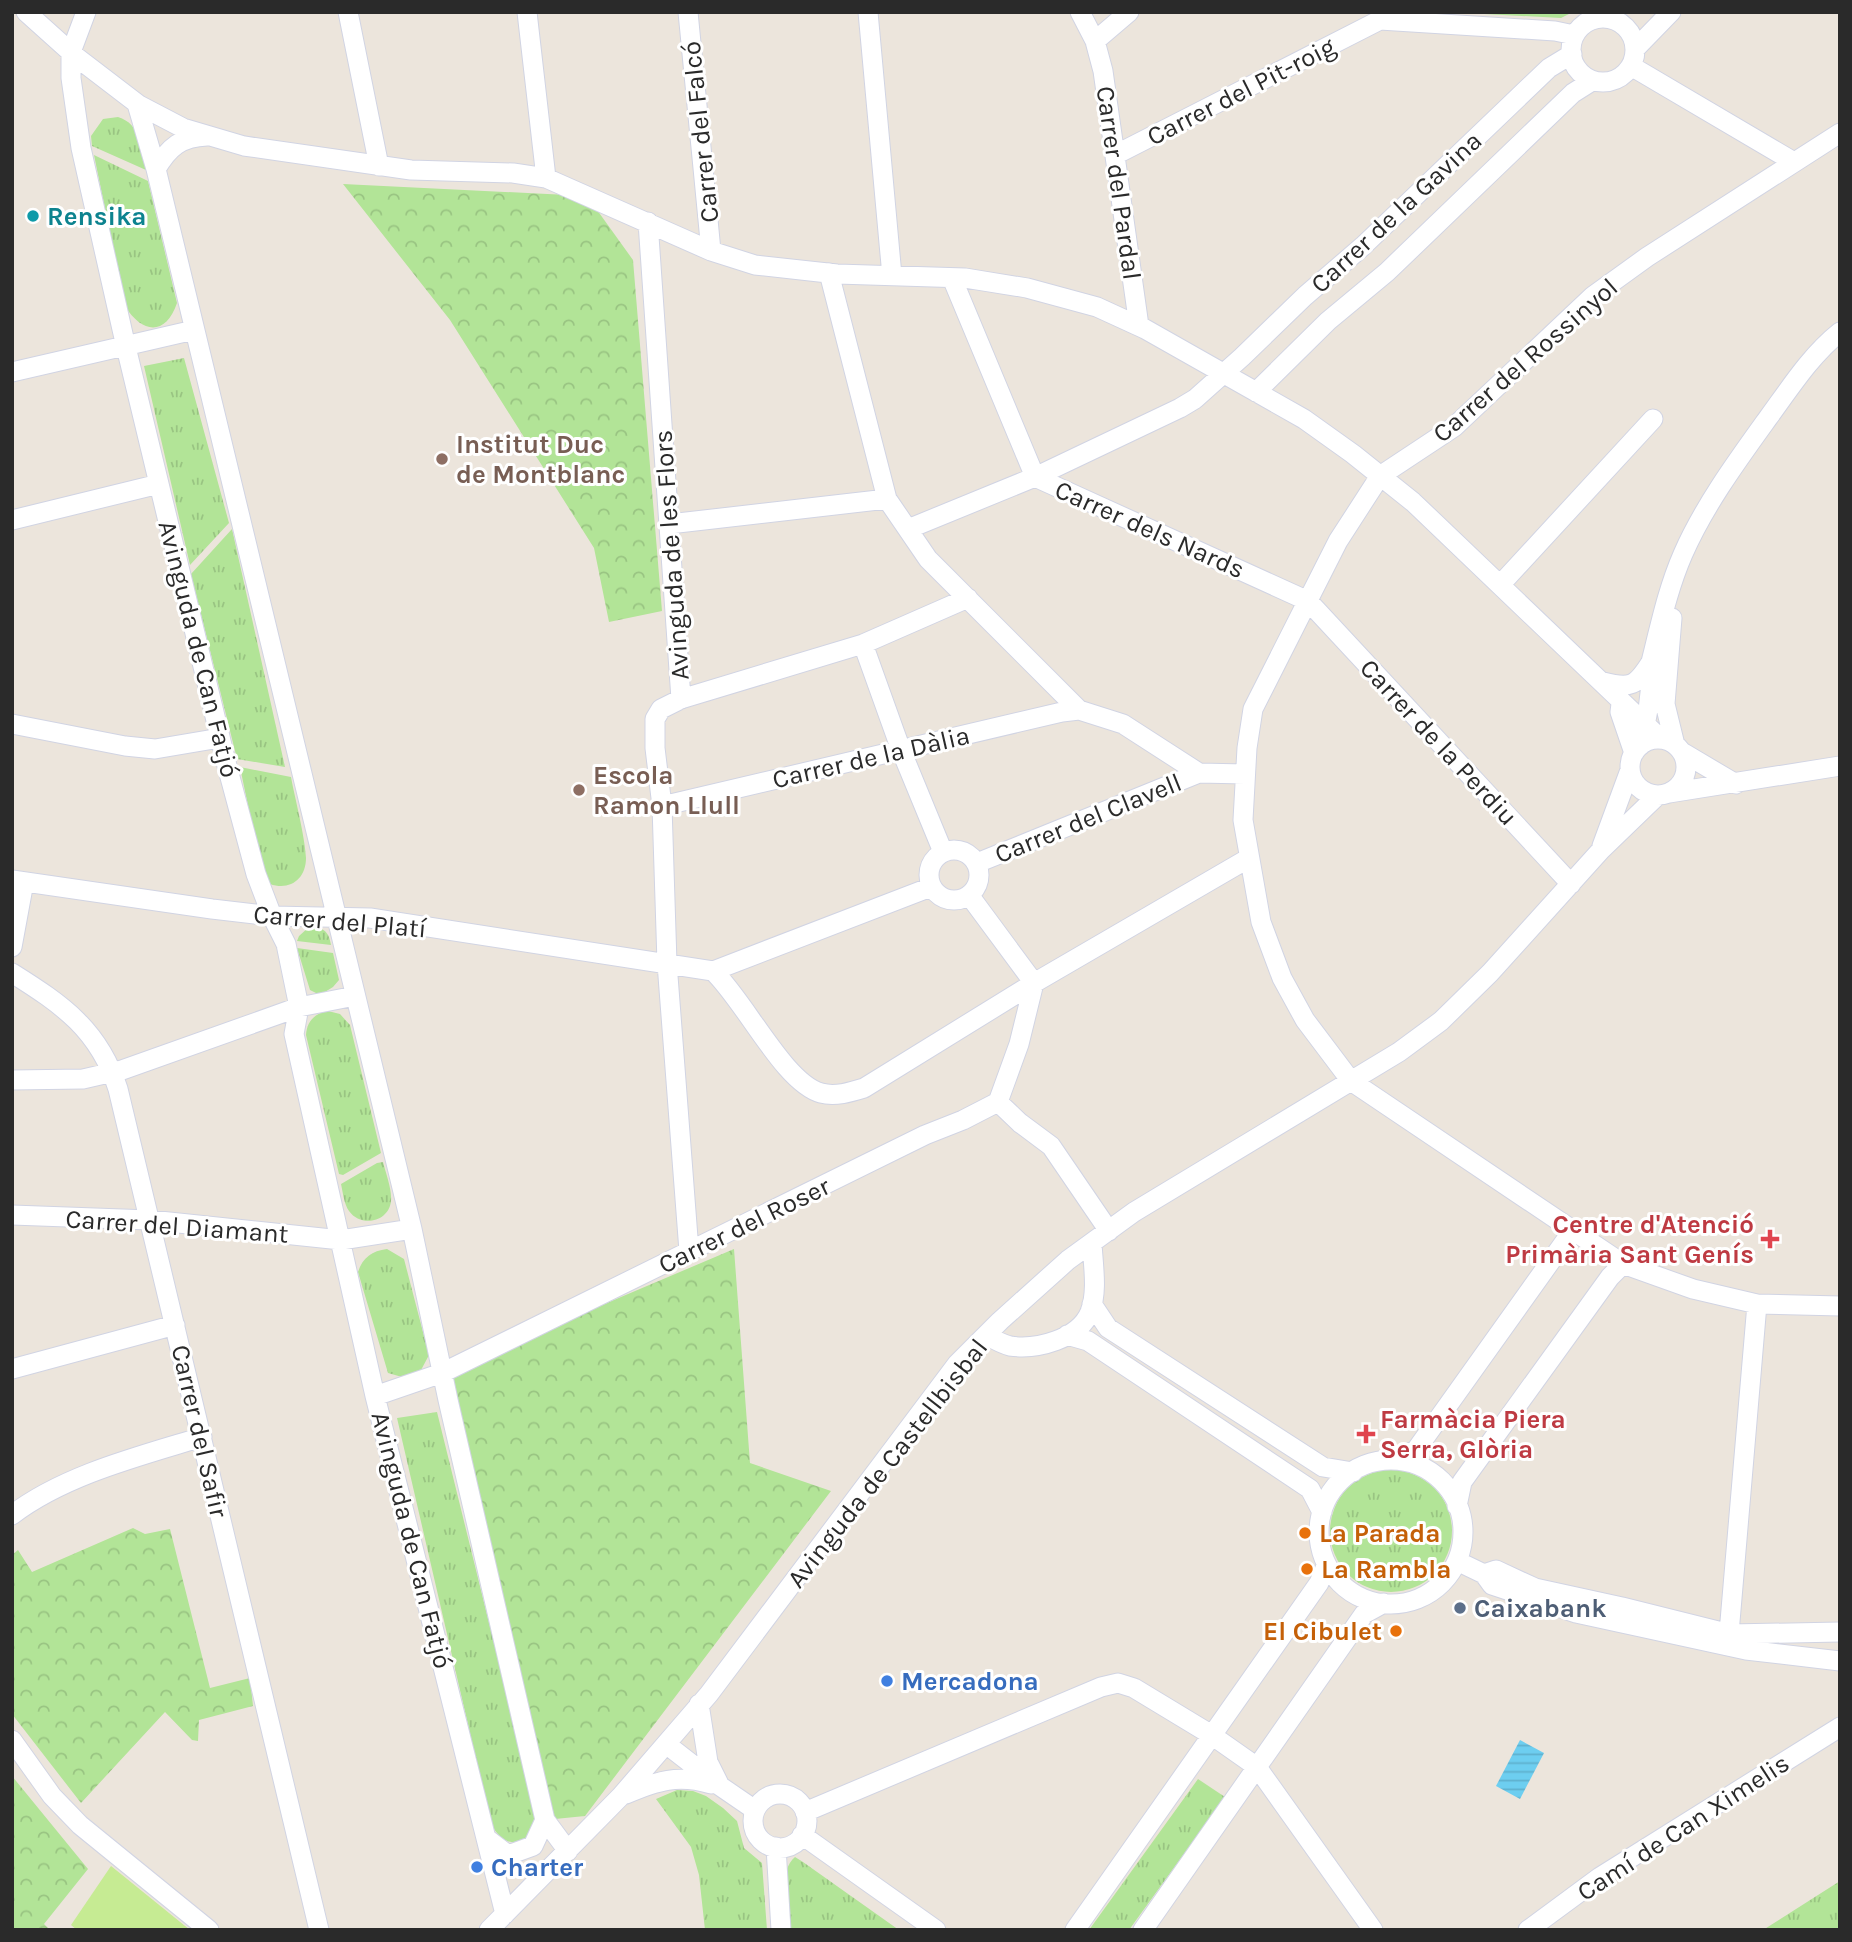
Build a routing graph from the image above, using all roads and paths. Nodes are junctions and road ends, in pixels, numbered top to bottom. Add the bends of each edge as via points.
1 (26, 12) edge
2 (86, 12) edge
3 (348, 12) edge
4 (527, 12) edge
5 (688, 12) edge
6 (868, 12) edge
7 (1080, 12) edge
8 (1129, 12) edge
9 (1671, 12) edge
10 (1602, 15) edge
11 (1377, 16) edge
12 (1095, 41) junction
13 (1573, 45) junction
14 (71, 52) junction
15 (1633, 57) junction
16 (1592, 81) junction
17 (137, 104) junction
18 (1840, 133) edge
19 (209, 136) junction
20 (1115, 155) junction
21 (1794, 162) junction
22 (379, 166) junction
23 (156, 169) junction
24 (545, 177) junction
25 (649, 222) junction
26 (711, 251) junction
27 (829, 272) junction
28 (892, 276) junction
29 (952, 278) junction
30 (1139, 326) junction
31 (194, 330) junction
32 (1840, 332) edge
33 (126, 347) junction
34 (12, 372) edge
35 (1223, 373) junction
36 (1256, 392) junction
37 (1653, 419) dead end
38 (1380, 476) junction
39 (1035, 477) junction
40 (159, 484) junction
41 (887, 499) junction
42 (12, 520) edge
43 (669, 524) junction
44 (908, 529) junction
45 (1500, 585) junction
46 (1669, 596) junction
47 (968, 598) junction
48 (1308, 601) junction
49 (863, 644) junction
50 (1651, 662) junction
51 (1603, 682) junction
52 (681, 699) junction
53 (1621, 704) junction
54 (1079, 710) junction
55 (12, 724) edge
56 (1646, 724) junction
57 (220, 738) junction
58 (1673, 746) junction
59 (901, 750) junction
60 (1635, 756) junction
61 (1840, 766) edge
62 (1199, 773) junction
63 (1245, 774) junction
64 (1736, 784) junction
65 (1663, 794) junction
66 (662, 806) junction
67 (1601, 850) junction
68 (943, 852) junction
69 (1249, 858) junction
70 (977, 863) junction
71 (18, 881) edge
72 (1571, 884) junction
73 (931, 887) junction
74 (969, 895) junction
75 (272, 915) junction
76 (337, 917) junction
77 (12, 947) edge
78 (667, 963) junction
79 (713, 971) junction
80 (12, 973) edge
81 (1034, 983) junction
82 (355, 996) junction
83 (299, 1007) junction
84 (112, 1072) junction
85 (12, 1080) edge
86 (1351, 1081) junction
87 (998, 1102) junction
88 (12, 1215) edge
89 (150, 1220) junction
90 (412, 1229) junction
91 (1573, 1230) junction
92 (1109, 1231) junction
93 (341, 1240) junction
94 (1092, 1243) junction
95 (689, 1251) junction
96 (1623, 1264) junction
97 (1092, 1304) junction
98 (1757, 1304) junction
99 (1840, 1306) edge
100 (175, 1325) junction
101 (986, 1335) junction
102 (1067, 1335) junction
103 (12, 1369) edge
104 (442, 1373) junction
105 (375, 1396) junction
106 (202, 1437) junction
107 (1396, 1460) junction
108 (1353, 1472) junction
109 (1457, 1506) junction
110 (1322, 1512) junction
111 (12, 1515) edge
112 (1457, 1561) junction
113 (1326, 1566) junction
114 (1384, 1603) junction
115 (1840, 1632) edge
116 (1729, 1640) junction
117 (1840, 1661) edge
118 (699, 1704) junction
119 (1840, 1727) edge
120 (1210, 1734) junction
121 (12, 1740) edge
122 (666, 1744) junction
123 (1257, 1767) junction
124 (720, 1786) junction
125 (621, 1796) junction
126 (755, 1810) junction
127 (805, 1812) junction
128 (545, 1820) junction
129 (802, 1835) junction
130 (486, 1838) junction
131 (776, 1847) junction
132 (568, 1851) junction
133 (505, 1914) junction
134 (209, 1930) edge
135 (318, 1930) edge
136 (489, 1930) edge
137 (781, 1930) edge
138 (936, 1930) edge
139 (1075, 1930) edge
140 (1143, 1930) edge
141 (1373, 1930) edge
142 (1528, 1930) edge

1 - 14 street
2 - 14 street
3 - 22 street
4 - 24 street
5 - 26 street, Carrer del Falcó
6 - 28 street
7 - 12 street, Carrer del Pardal
8 - 12 street
9 - 15 street
10 - 13 street via 1582,25
10 - 15 street via 1625,25 1633,37
11 - 13 street, Carrer del Pit-roig via 1555,31
11 - 20 street, Carrer del Pit-roig
12 - 20 street, Carrer del Pardal
13 - 16 street via 1573,63
13 - 35 street, Carrer de la Gavina
14 - 17 street
14 - 33 street, Avinguda de Can Fatjó via 81,148
15 - 16 street via 1617,79
15 - 21 street
16 - 36 street, Carrer de la Gavina via 1573,93
17 - 19 street
17 - 23 street
18 - 21 street, Carrer del Rossinyol
19 - 22 street via 244,146
19 - 23 street via 175,144
20 - 30 street, Carrer del Pardal
21 - 38 street, Carrer del Rossinyol via 1593,296 1454,427
22 - 24 street
23 - 31 street
24 - 25 street
25 - 26 street
25 - 43 street, Avinguda de les Flors
26 - 27 street via 755,265
27 - 28 street
27 - 41 street
28 - 29 street
29 - 30 street via 1027,288 1097,307
29 - 39 street, Carrer dels Nards
30 - 35 street
31 - 33 street
31 - 76 street
32 - 46 street, Avinguda de Castellbisbal via 1824,344 1794,382 1734,467 1700,520
33 - 34 street
33 - 40 street, Avinguda de Can Fatjó
35 - 36 street
35 - 39 street, Carrer de la Gavina via 1180,408
36 - 38 street via 1304,419
37 - 45 street
38 - 45 street
38 - 48 street, Carrer del Rossinyol via 1338,541
39 - 44 street, Carrer de la Gavina
39 - 48 street, Carrer dels Nards
40 - 42 street
40 - 57 street, Avinguda de Can Fatjó
41 - 43 street
41 - 44 street
43 - 52 street, Avinguda de les Flors
44 - 47 street via 928,559
45 - 51 street
46 - 50 street, Avinguda de Castellbisbal
46 - 58 street, Avinguda de Castellbisbal via 1672,618 1665,704
47 - 49 street
47 - 54 street
48 - 63 street, Carrer del Rossinyol via 1253,709
48 - 72 street, Carrer de la Perdiu
49 - 52 street
49 - 59 street
50 - 51 street via 1636,682 1624,687
50 - 56 street, Avinguda de Castellbisbal
51 - 53 street
52 - 66 street, Avinguda de les Flors via 662,709 655,719
53 - 56 street
53 - 60 street
54 - 59 street, Carrer de la Dàlia
54 - 62 street via 1124,724
55 - 57 street via 155,749
56 - 58 street
56 - 60 street, Avinguda de Castellbisbal
57 - 75 street, Avinguda de Can Fatjó via 256,874
58 - 60 street via 1651,740
58 - 64 street
58 - 65 street via 1686,772 1682,781
59 - 66 street, Carrer de la Dàlia
59 - 68 street
60 - 65 street via 1638,786
60 - 67 street, Avinguda de Castellbisbal
61 - 64 street
62 - 63 street
62 - 70 street, Carrer del Clavell
63 - 69 street, Carrer del Rossinyol via 1243,820
64 - 65 street
65 - 67 street, Avinguda de Castellbisbal
66 - 78 street, Avinguda de les Flors
67 - 72 street, Avinguda de Castellbisbal
68 - 70 street via 959,850
68 - 73 street via 930,864
69 - 81 street
69 - 86 street, Carrer del Rossinyol via 1261,922 1282,978 1305,1020
70 - 74 street via 979,880
71 - 75 street, Carrer del Platí
71 - 77 street
72 - 86 street, Avinguda de Castellbisbal via 1441,1021
73 - 74 street via 949,900
73 - 79 street
74 - 81 street
75 - 76 street, Carrer del Platí
75 - 83 street, Avinguda de Can Fatjó via 286,944
76 - 78 street, Carrer del Platí via 370,918
76 - 82 street
78 - 79 street, Carrer del Platí
78 - 95 street, Avinguda de les Flors
79 - 81 street via 729,986 784,1064 802,1084 822,1094 864,1087
80 - 84 street, Carrer del Safir via 55,1000 90,1034
81 - 87 street
82 - 83 street
82 - 90 street
83 - 84 street
83 - 93 street, Avinguda de Can Fatjó via 294,1034
84 - 85 street via 83,1079
84 - 89 street, Carrer del Safir
86 - 91 street, Carrer del Rossinyol
86 - 92 street, Avinguda de Castellbisbal
87 - 92 street via 1051,1146
87 - 95 street, Carrer del Roser
88 - 89 street, Carrer del Diamant
89 - 93 street, Carrer del Diamant
89 - 100 street, Carrer del Safir
90 - 93 street
90 - 104 street
91 - 96 street, Carrer del Rossinyol
91 - 107 street via 1416,1450
92 - 94 street, Avinguda de Castellbisbal
93 - 105 street, Avinguda de Can Fatjó
94 - 97 street
94 - 101 street, Avinguda de Castellbisbal via 1068,1259
95 - 104 street, Carrer del Roser
96 - 98 street, Carrer del Rossinyol via 1693,1289
96 - 109 street via 1462,1482
97 - 102 street via 1081,1328
97 - 108 street via 1108,1328 1311,1460
98 - 99 street, Carrer del Rossinyol
98 - 116 street
100 - 103 street
100 - 106 street, Carrer del Safir
101 - 102 street via 1009,1346 1035,1346
101 - 118 street, Avinguda de Castellbisbal via 957,1364
102 - 110 street via 1088,1341 1310,1489
104 - 105 street, Carrer del Roser
104 - 128 street
105 - 130 street, Avinguda de Can Fatjó
106 - 111 street via 112,1464
106 - 135 street, Carrer del Safir
107 - 108 street
107 - 109 street via 1436,1474
108 - 110 street via 1333,1490
109 - 112 street via 1464,1525
110 - 113 street via 1319,1525
112 - 114 street via 1432,1592 1409,1602
112 - 116 street via 1484,1574 1492,1585 1576,1614
113 - 114 street via 1340,1585
113 - 120 street via 1319,1583
114 - 123 street via 1364,1614
115 - 116 street
116 - 117 street via 1746,1650
118 - 122 street, Avinguda de Castellbisbal
118 - 124 street via 708,1762
119 - 142 street, Camí de Can Ximelis via 1622,1863
120 - 123 street
120 - 127 street via 1118,1683
120 - 139 street
121 - 134 street via 52,1796 80,1825
122 - 124 street
122 - 125 street, Avinguda de Castellbisbal
123 - 140 street
123 - 141 street
124 - 125 street via 674,1778
124 - 126 street
125 - 132 street, Avinguda de Castellbisbal
126 - 127 street via 766,1798 781,1794 796,1799
126 - 131 street via 756,1833
127 - 129 street
128 - 130 street via 533,1846 508,1855
128 - 132 street
129 - 131 street via 790,1845
129 - 138 street
130 - 133 street, Avinguda de Can Fatjó
131 - 137 street
132 - 133 street, Avinguda de Castellbisbal
133 - 136 street, Avinguda de Castellbisbal

